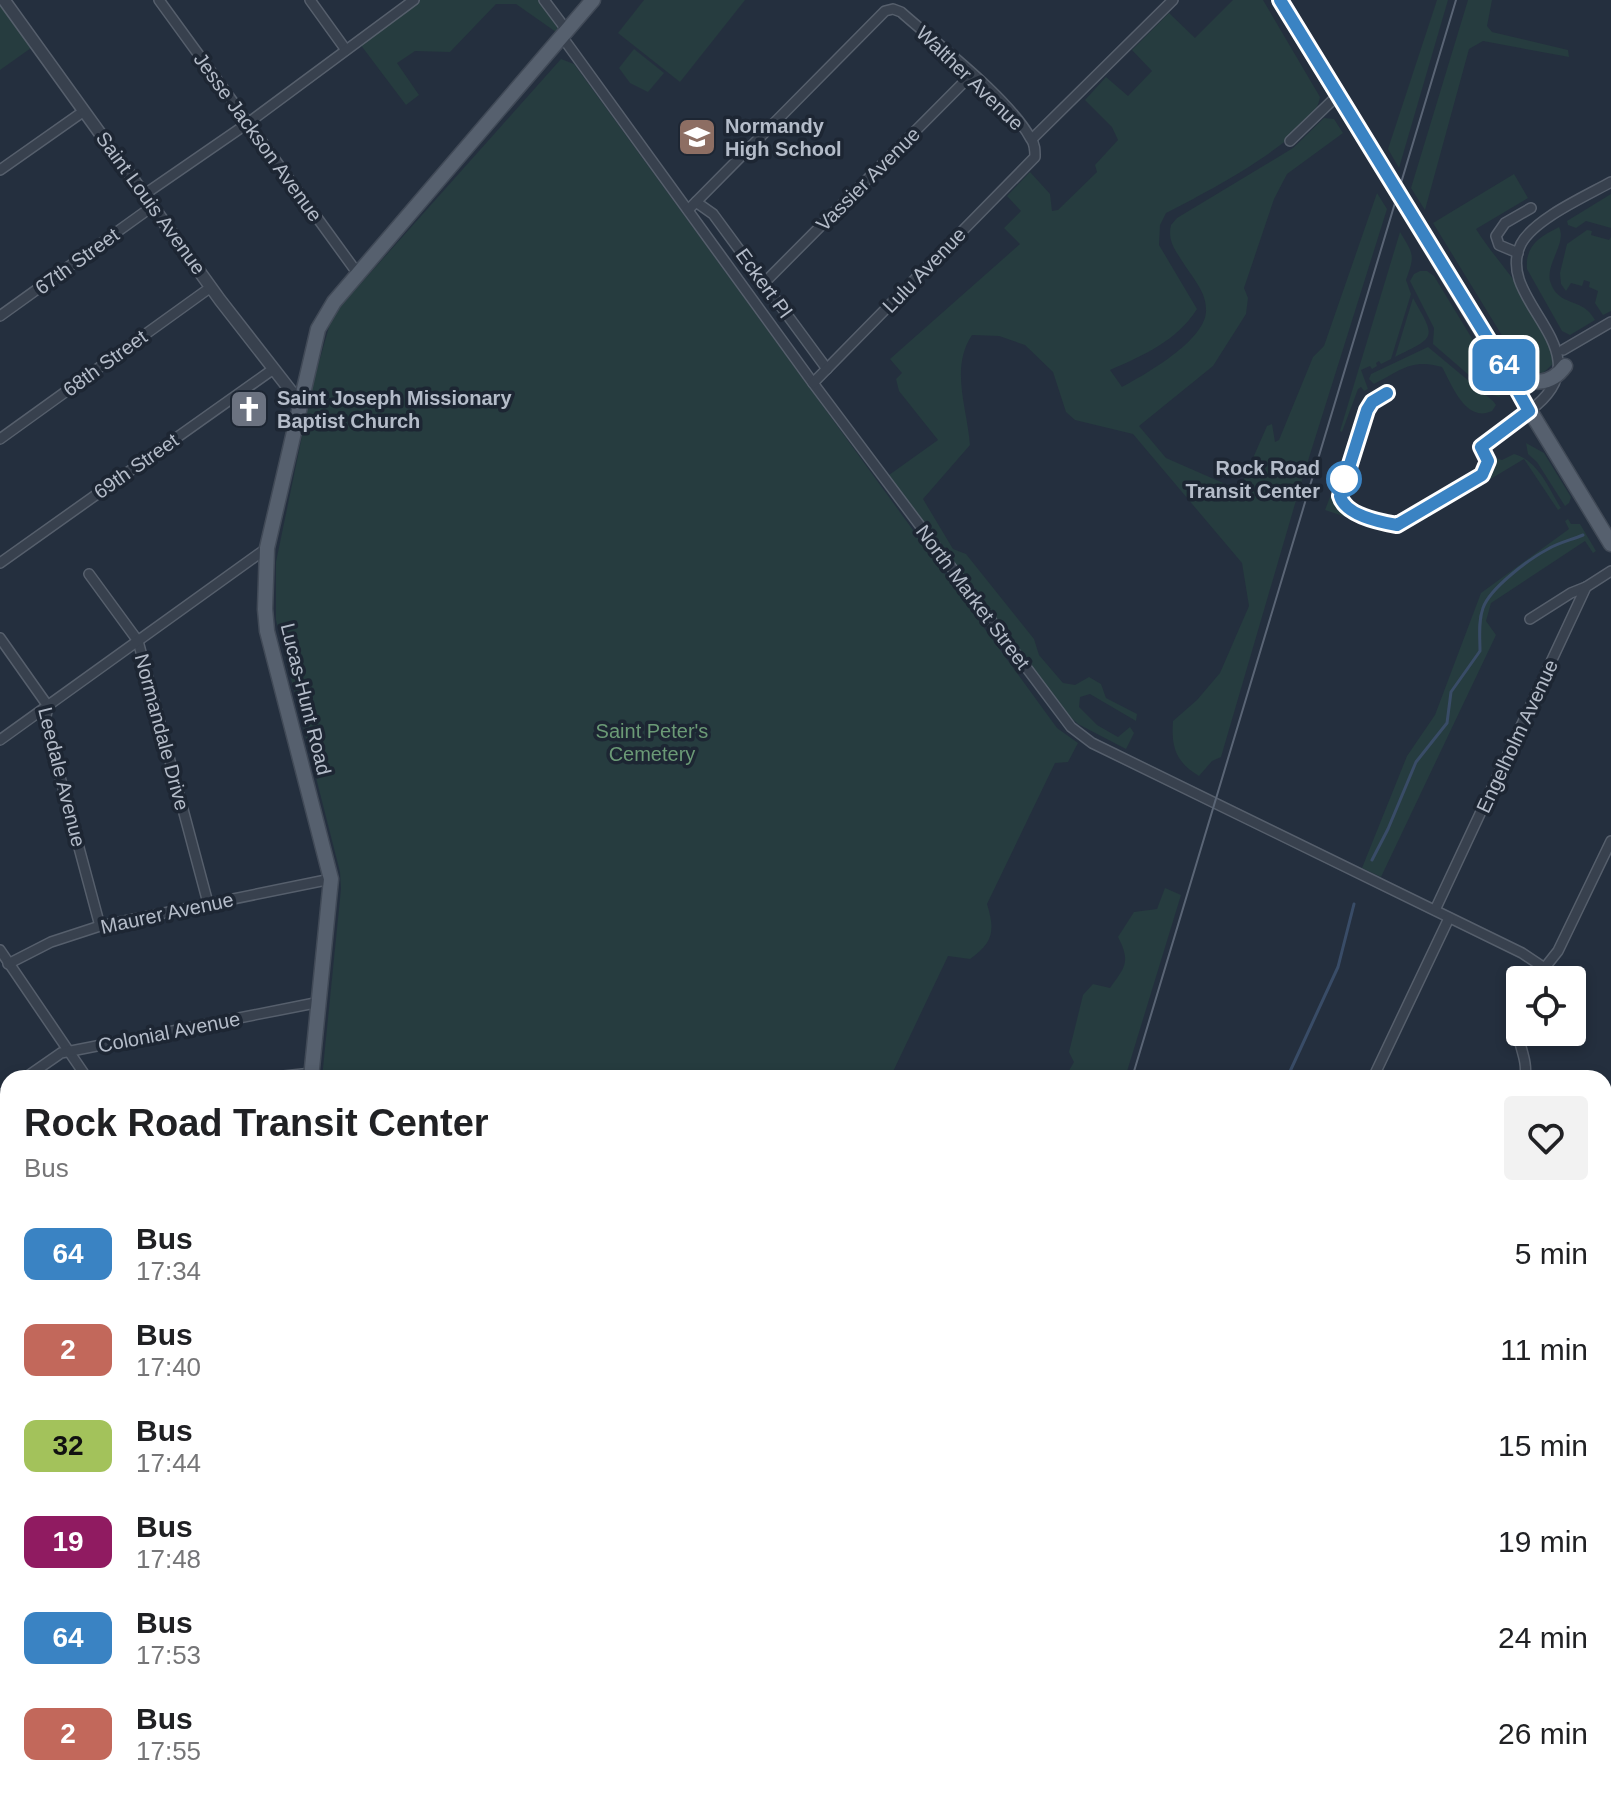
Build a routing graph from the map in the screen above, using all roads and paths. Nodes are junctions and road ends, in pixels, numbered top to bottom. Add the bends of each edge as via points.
1 (4, 0) edge
2 (159, 0) edge
3 (310, 0) edge
4 (414, 0) edge
5 (544, 0) edge
6 (593, 0) edge
7 (1173, 0) edge
8 (1280, 0) edge
9 (565, 35) junction
10 (346, 50) junction
11 (972, 74) junction
12 (1338, 95) junction
13 (84, 111) junction
14 (248, 123) junction
15 (1032, 139) junction
16 (1290, 141) dead end
17 (1035, 157) joint
18 (0, 170) edge
19 (1611, 182) edge
20 (145, 194) junction
21 (153, 206) junction
22 (692, 206) junction
23 (1531, 208) dead end
24 (1518, 253) junction
25 (358, 274) junction
26 (764, 283) junction
27 (211, 287) junction
28 (0, 316) edge
29 (1611, 322) edge
30 (1564, 358) junction
31 (827, 369) junction
32 (272, 370) junction
33 (1509, 374) junction
34 (813, 383) junction
35 (301, 404) junction
36 (1529, 411) junction
37 (0, 439) edge
38 (1611, 544) edge
39 (267, 548) junction
40 (0, 563) edge
41 (1611, 571) edge
42 (89, 574) dead end
43 (1586, 587) junction
44 (1530, 619) dead end
45 (0, 638) edge
46 (138, 641) junction
47 (48, 706) junction
48 (0, 740) edge
49 (1611, 841) edge
50 (331, 879) junction
51 (208, 903) junction
52 (1435, 910) junction
53 (1449, 918) junction
54 (100, 926) junction
55 (0, 950) edge
56 (8, 964) junction
57 (1542, 966) edge
58 (1544, 966) edge
59 (320, 1002) junction
60 (1521, 1046) edge
61 (68, 1052) junction
62 (37, 1070) edge
63 (81, 1070) edge
64 (313, 1070) edge
65 (1377, 1070) edge
66 (1525, 1070) edge

1 - 13 street, Saint Louis Avenue
2 - 14 street, Jesse Jackson Avenue
3 - 10 street
4 - 10 street
5 - 9 street, North Market Street
6 - 9 main road, Lucas-Hunt Road
7 - 15 street
8 - 12 main road
9 - 22 street, North Market Street
9 - 25 main road, Lucas-Hunt Road
10 - 14 street
11 - 15 street, Walther Avenue
11 - 22 street, Walther Avenue via 901,12 885,11
11 - 26 street, Vassier Avenue
12 - 16 street
12 - 33 main road, bridge
13 - 18 street
13 - 20 street, Saint Louis Avenue
14 - 20 street
14 - 25 street, Jesse Jackson Avenue
15 - 17 street, Walther Avenue
17 - 31 street, Lulu Avenue
19 - 24 street via 1536,226
20 - 21 street, Saint Louis Avenue
21 - 27 street, Saint Louis Avenue
21 - 28 street, 67th Street
22 - 26 street, Eckert Pl via 713,214
22 - 34 street, North Market Street
23 - 24 street via 1505,223 1496,236 1499,245
24 - 30 street via 1521,278
25 - 35 main road, Lucas-Hunt Road via 321,321
26 - 31 street, Eckert Pl
27 - 32 street, Saint Louis Avenue
27 - 37 street, 68th Street
29 - 30 street
30 - 33 main road via 1559,374 1548,381 1533,383
30 - 36 street via 1556,390
31 - 34 street, Lulu Avenue
32 - 35 street, Saint Louis Avenue
32 - 40 street, 69th Street
33 - 36 main road
34 - 52 street, North Market Street via 1078,733
35 - 39 main road, Lucas-Hunt Road
36 - 38 main road
39 - 46 street
39 - 50 main road, Lucas-Hunt Road via 267,631
41 - 43 street
42 - 46 street, Normandale Drive
43 - 44 street
43 - 52 street, Engelholm Avenue
45 - 47 street, Leedale Avenue
46 - 47 street
46 - 51 street, Normandale Drive
47 - 48 street
47 - 54 street, Leedale Avenue via 45,721
49 - 58 street via 1558,951
50 - 51 street, Maurer Avenue
50 - 59 main road, Lucas-Hunt Road
51 - 54 street, Maurer Avenue
52 - 53 street, North Market Street
53 - 57 street, North Market Street
53 - 65 street
54 - 56 street, Maurer Avenue
55 - 56 street
56 - 61 street
59 - 61 street, Colonial Avenue
59 - 64 main road, Lucas-Hunt Road
60 - 66 street
61 - 62 street, Colonial Avenue
61 - 63 street

